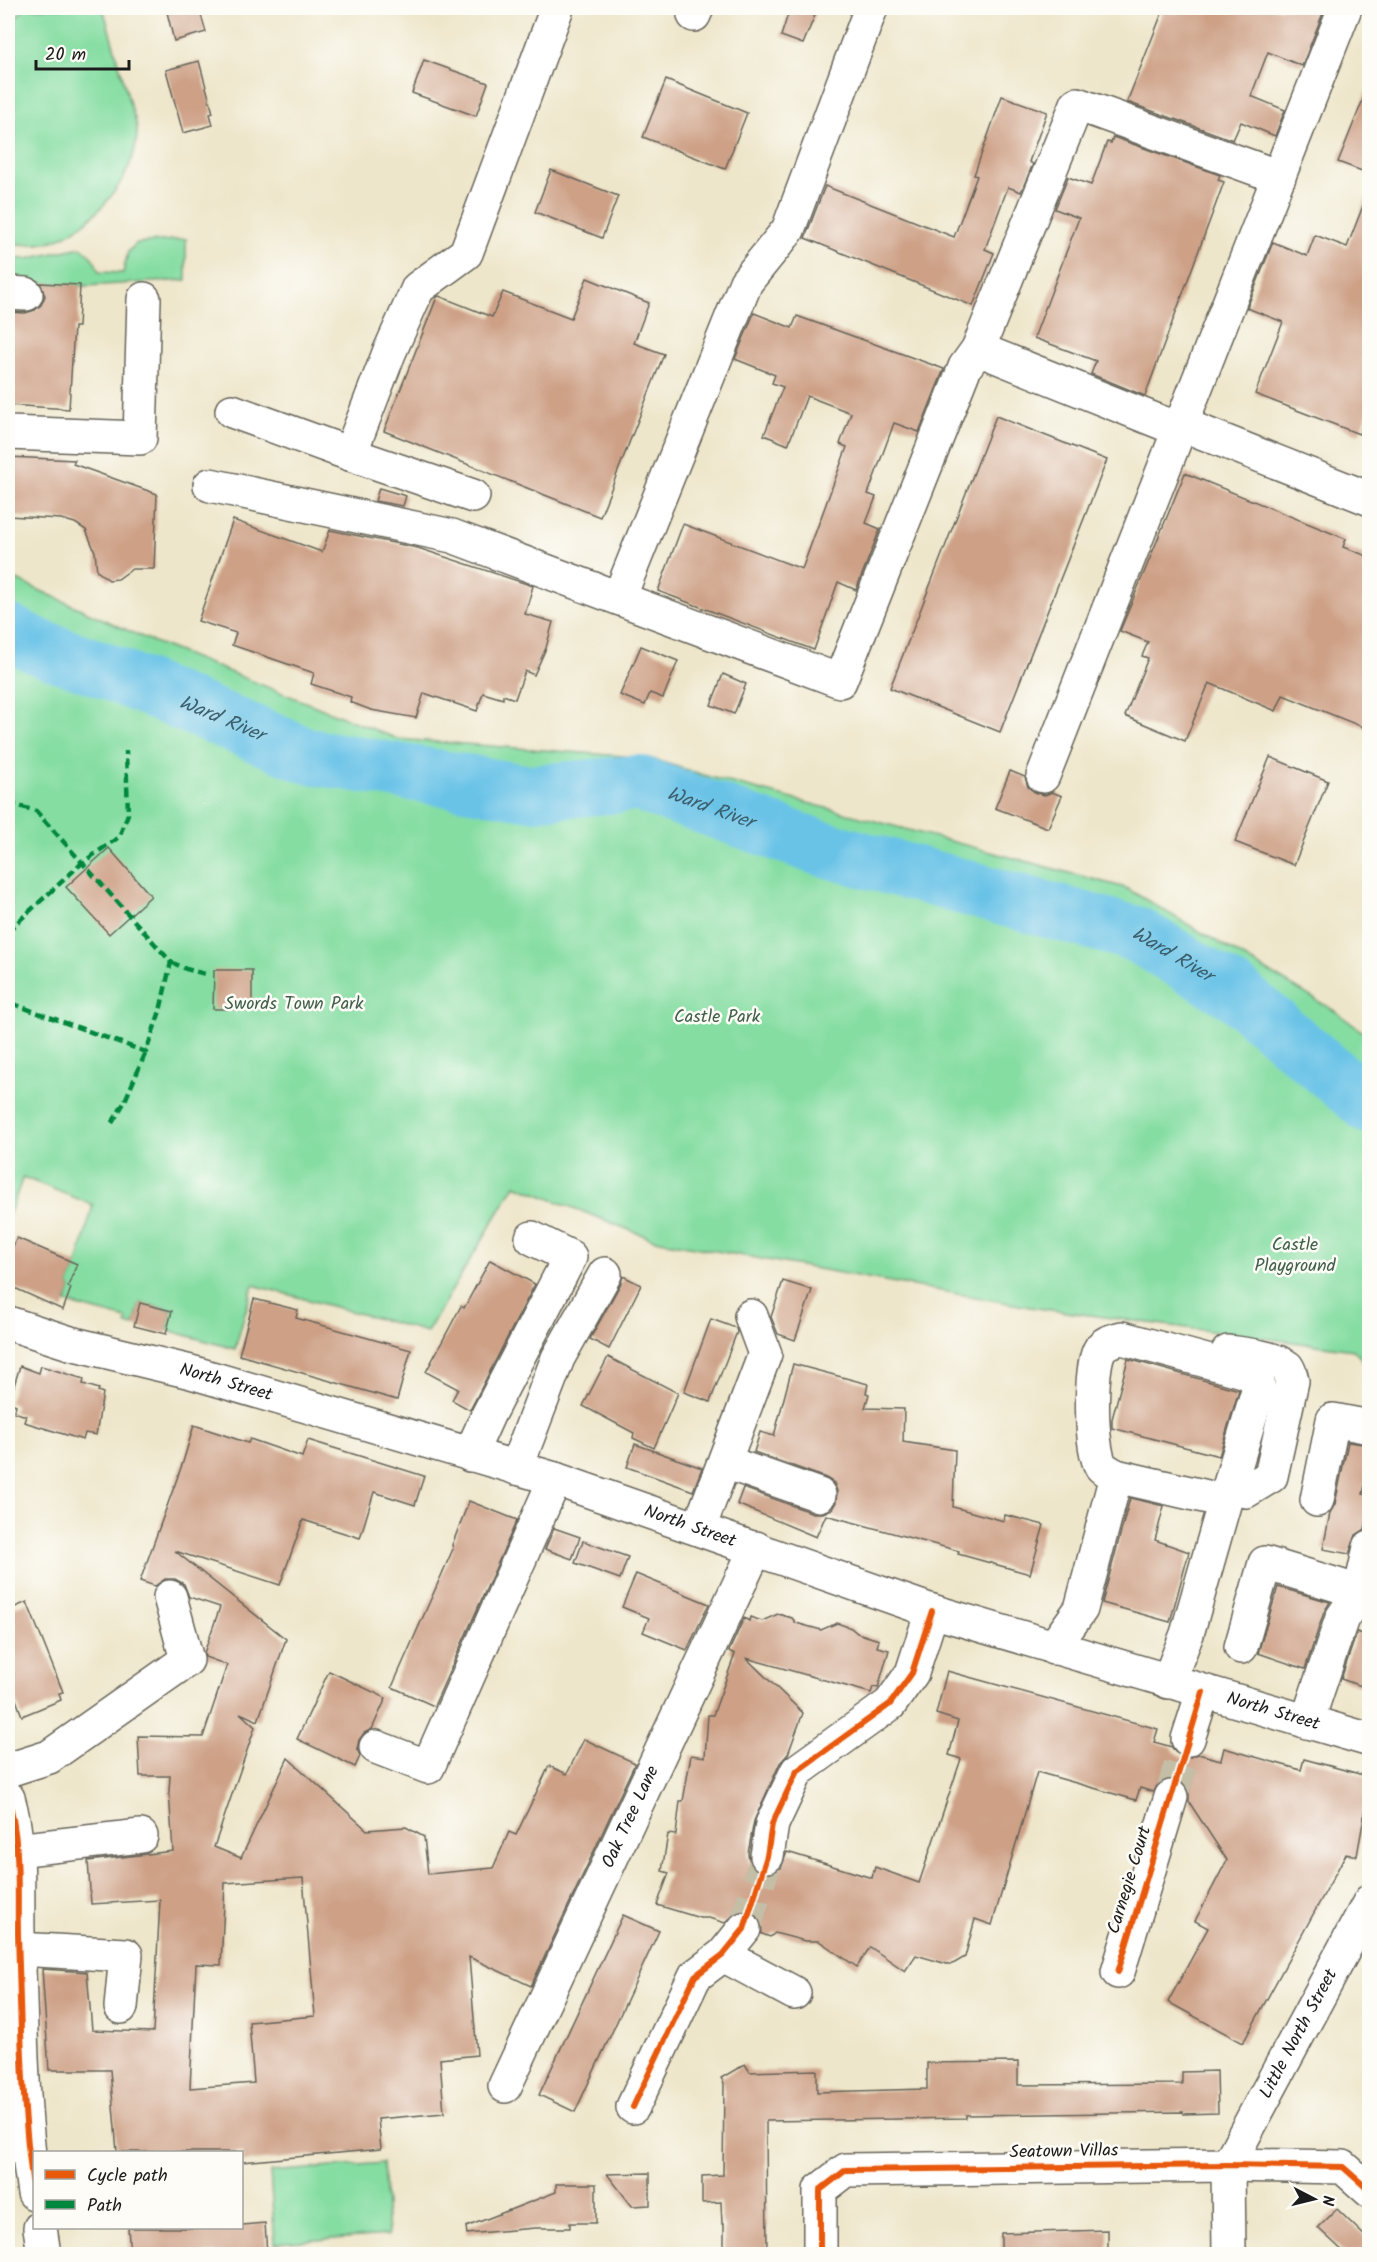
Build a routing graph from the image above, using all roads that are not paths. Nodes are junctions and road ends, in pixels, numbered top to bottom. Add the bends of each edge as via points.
1 (557, 8) edge
2 (871, 8) edge
3 (1345, 8) edge
4 (1279, 177) junction
5 (144, 299) dead end
6 (978, 349) junction
7 (232, 411) dead end
8 (1181, 424) junction
9 (8, 433) edge
10 (350, 454) junction
11 (210, 485) dead end
12 (473, 496) dead end
13 (1370, 499) edge
14 (620, 598) junction
15 (1043, 776) dead end
16 (532, 1238) dead end
17 (606, 1274) dead end
18 (751, 1316) dead end
19 (8, 1323) edge
20 (1122, 1338) junction
21 (1370, 1427) edge
22 (470, 1455) junction
23 (724, 1462) junction
24 (516, 1468) junction
25 (1116, 1476) junction
26 (555, 1479) junction
27 (819, 1495) dead end
28 (1235, 1496) junction
29 (1317, 1500) dead end
30 (699, 1528) junction
31 (1370, 1547) edge
32 (756, 1548) junction
33 (1360, 1592) junction
34 (170, 1597) dead end
35 (932, 1611) junction
36 (1241, 1647) dead end
37 (1053, 1648) junction
38 (1168, 1682) junction
39 (1203, 1692) junction
40 (1307, 1722) junction
41 (1188, 1739) tunnel mouth
42 (1370, 1740) edge
43 (376, 1747) dead end
44 (8, 1770) edge
45 (1171, 1797) tunnel mouth
46 (8, 1798) edge
47 (141, 1836) dead end
48 (16, 1850) junction
49 (767, 1856) tunnel mouth
50 (1370, 1901) edge
51 (744, 1929) tunnel mouth
52 (18, 1949) junction
53 (723, 1955) junction
54 (1118, 1972) dead end
55 (794, 1993) dead end
56 (121, 2007) dead end
57 (505, 2086) dead end
58 (633, 2107) dead end
59 (18, 2161) edge
60 (1228, 2165) junction
61 (33, 2191) edge
62 (1370, 2191) edge
63 (40, 2229) edge
64 (44, 2254) edge
65 (820, 2254) edge
66 (1229, 2254) edge

1 - 10 street via 466,254 418,288
2 - 14 street via 788,230 746,282
3 - 4 street
4 - 6 street via 1077,104
4 - 8 street
5 - 9 street via 140,438
6 - 8 street via 1165,424
6 - 14 street via 965,367 840,681
7 - 10 street
8 - 13 street
8 - 15 street
10 - 12 street
11 - 14 street via 452,536
16 - 22 street via 570,1257
17 - 24 street via 558,1358
18 - 23 street via 765,1354
19 - 22 street, North Street via 69,1343 192,1372
20 - 25 street via 1099,1349 1093,1377 1094,1449 1102,1468
20 - 28 street via 1258,1378
20 - 28 street via 1245,1354 1289,1369 1292,1381 1271,1476
21 - 29 street via 1333,1420
22 - 24 street, North Street
23 - 27 street
23 - 30 street
24 - 26 street, North Street
25 - 28 street
25 - 37 street via 1081,1609
26 - 30 street, North Street
26 - 43 street via 428,1767
28 - 38 street
30 - 32 street, North Street
31 - 33 street
32 - 35 street, North Street
32 - 57 street, Oak Tree Lane
33 - 36 street via 1265,1563
33 - 40 street via 1342,1618
34 - 44 street via 187,1660 49,1757
35 - 37 street, North Street
35 - 49 street via 912,1673 890,1704 797,1771 772,1824
37 - 38 street, North Street
38 - 39 street, North Street
39 - 40 street, North Street
39 - 41 street
40 - 42 street, North Street
45 - 54 street, Carnegie Court
46 - 48 street
47 - 48 street
48 - 52 street
50 - 60 street, Little North Street
51 - 53 street
52 - 56 street via 126,1954
52 - 59 street
53 - 55 street
53 - 58 street via 695,1976
59 - 61 street
60 - 62 street, Seatown Villas via 1343,2167
60 - 65 street, Seatown Villas via 846,2170 820,2190
60 - 66 street
63 - 64 street

